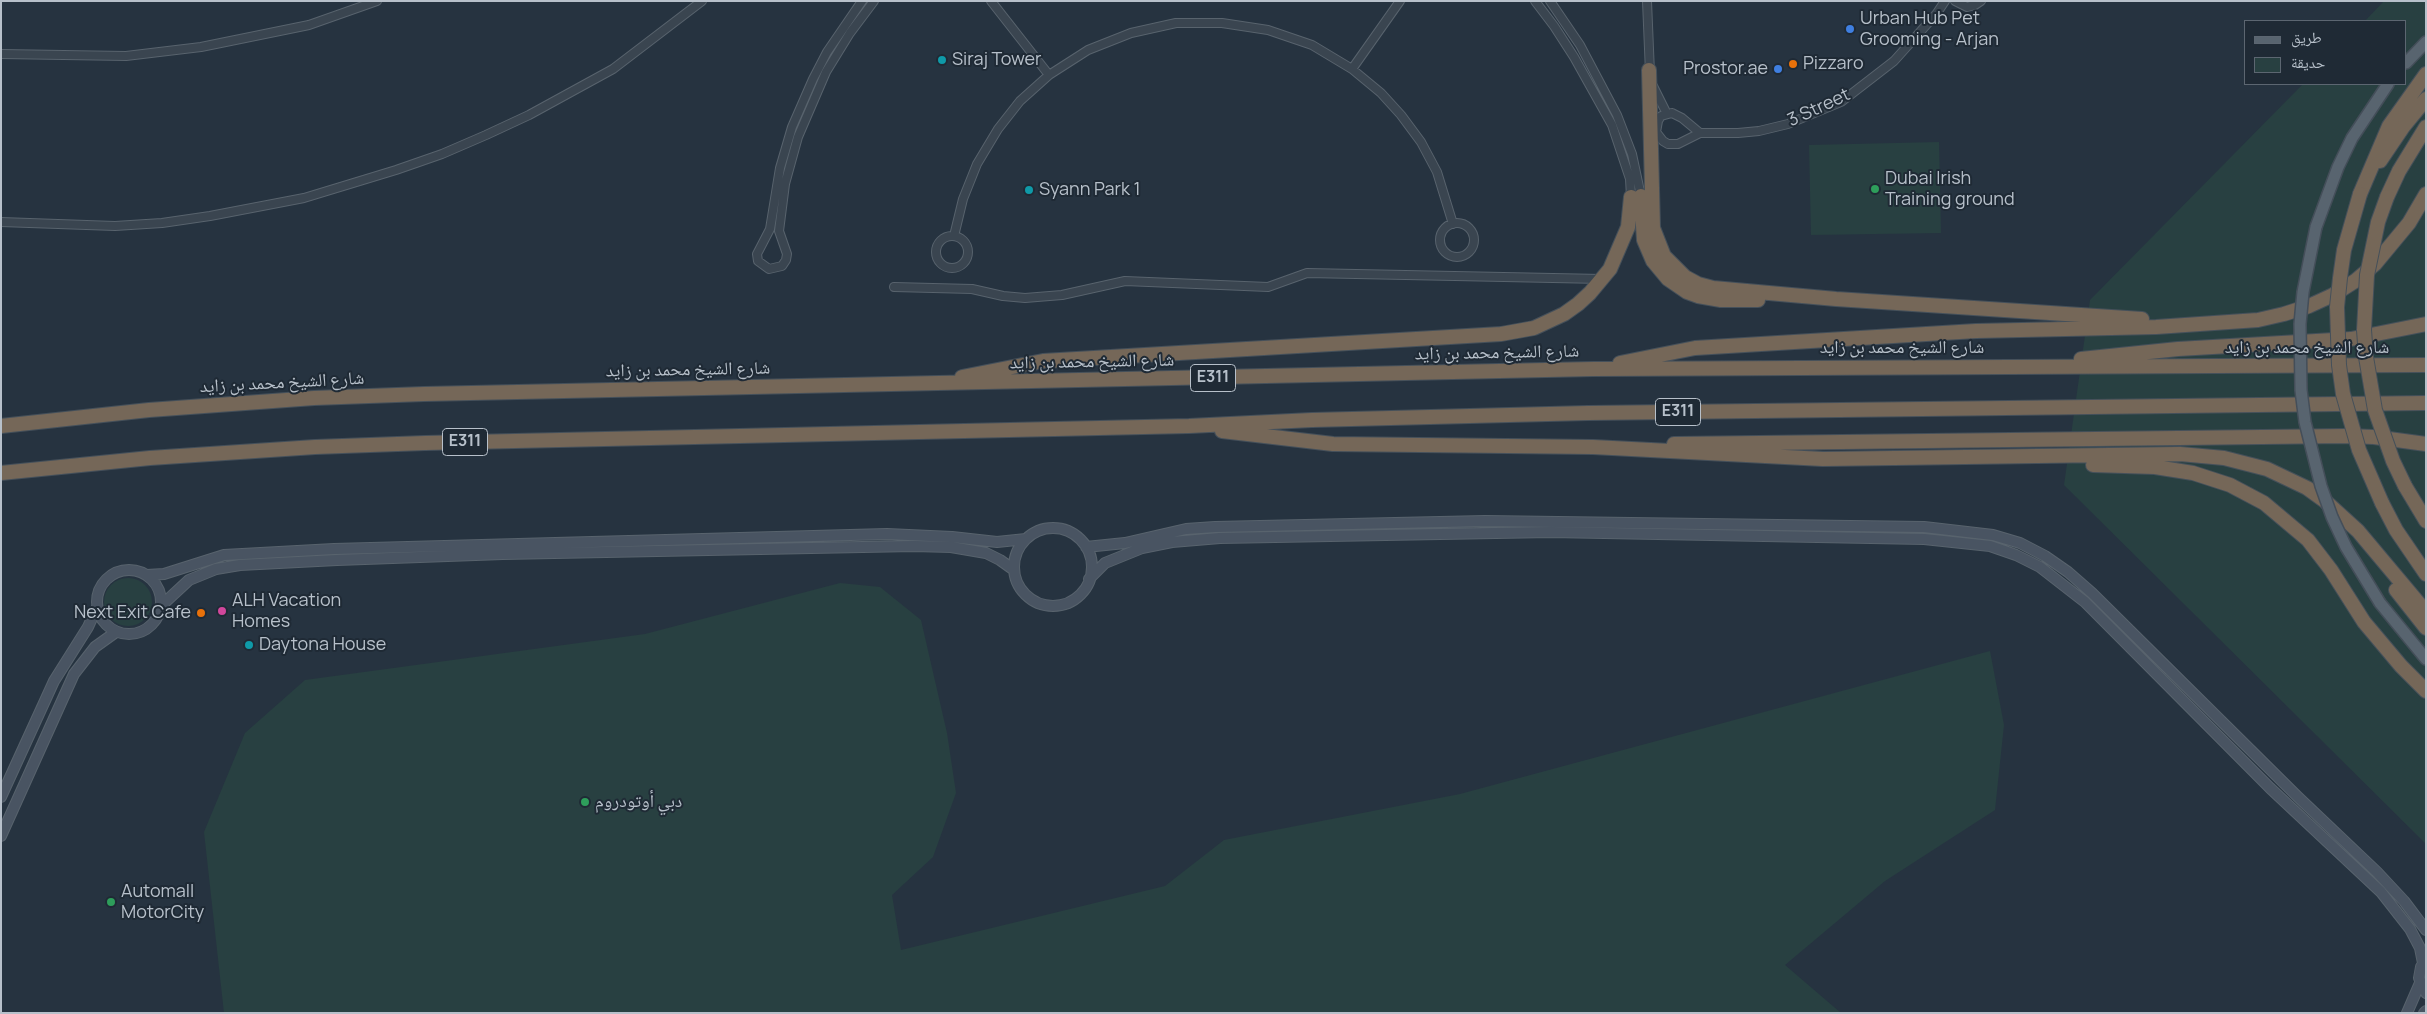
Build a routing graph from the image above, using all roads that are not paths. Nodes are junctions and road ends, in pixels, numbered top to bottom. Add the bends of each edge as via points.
1 (377, 1) edge
2 (702, 1) edge
3 (862, 1) edge
4 (874, 1) edge
5 (991, 1) edge
6 (1400, 1) edge
7 (1535, 1) edge
8 (1550, 1) edge
9 (1647, 1) edge
10 (1945, 1) edge
11 (1981, 1) edge
12 (1956, 3) edge
13 (1937, 13) junction
14 (2426, 42) edge
15 (1, 54) edge
16 (2407, 62) edge
17 (1352, 69) junction
18 (1649, 70) junction
19 (2426, 74) edge
20 (1049, 76) junction
21 (2387, 85) edge
22 (2426, 99) edge
23 (1667, 114) junction
24 (2426, 127) edge
25 (1700, 134) junction
26 (2360, 194) junction
27 (2426, 194) edge
28 (1636, 196) junction
29 (1, 222) edge
30 (1453, 224) junction
31 (954, 236) junction
32 (1602, 279) junction
33 (894, 287) dead end
34 (1836, 299) junction
35 (2203, 323) junction
36 (2426, 324) edge
37 (2426, 365) edge
38 (2004, 366) junction
39 (1593, 369) junction
40 (932, 384) junction
41 (2426, 403) edge
42 (35, 421) junction
43 (1, 422) edge
44 (1, 426) edge
45 (1189, 426) junction
46 (2426, 444) edge
47 (1594, 447) junction
48 (1954, 459) junction
49 (1, 474) edge
50 (2426, 520) edge
51 (1026, 539) junction
52 (1086, 547) junction
53 (2372, 548) junction
54 (1014, 570) junction
55 (2426, 574) edge
56 (147, 575) junction
57 (1090, 579) junction
58 (162, 605) junction
59 (97, 607) junction
60 (2426, 612) edge
61 (2426, 628) edge
62 (116, 632) junction
63 (2426, 659) edge
64 (2426, 691) edge
65 (2280, 778) junction
66 (2270, 788) junction
67 (1, 797) edge
68 (1, 836) edge
69 (2426, 930) edge
70 (2424, 961) edge
71 (2420, 983) junction
72 (2426, 992) edge
73 (2407, 1013) edge

1 - 15 street via 309,25 201,47 118,56
2 - 29 street via 613,69 529,115 442,154 396,170 304,198 162,223 115,226
3 - 4 street via 827,52 792,127 780,168 770,229 757,254 758,260 769,269 782,266 786,260 779,231 785,184 798,137 826,72
5 - 20 street
6 - 17 street
7 - 28 street via 1564,42 1612,124
8 - 28 street via 1580,45 1620,121 1632,154
9 - 18 street
10 - 13 street, 3 Street
11 - 12 street, 3 Street via 1971,7
12 - 13 street, 3 Street
13 - 25 street, 3 Street via 1894,61 1841,102 1788,124 1759,130
14 - 16 main road
17 - 20 street via 1312,46 1268,30 1222,22 1185,23 1130,33 1088,50
17 - 30 street via 1388,100 1421,142 1437,172
18 - 23 street via 1656,94
18 - 34 highway via 1653,228 1669,262 1685,277 1713,288
19 - 26 highway via 2389,126
20 - 31 street via 1020,101 977,164 963,199
21 - 63 main road, bridge via 2349,145 2316,227 2300,324 2301,390 2305,422 2332,517 2380,603
22 - 26 highway via 2403,127
23 - 25 street via 1678,114
23 - 25 street, 3 Street via 1656,126 1663,141 1673,145
24 - 50 highway, bridge via 2399,171 2378,222 2367,276 2364,339 2375,410 2393,461
26 - 55 highway, bridge via 2346,240 2340,278 2338,356 2358,450 2396,530
27 - 35 highway via 2394,244 2355,280 2333,295 2284,314 2258,320
28 - 32 highway via 1624,241
28 - 34 highway via 1648,251 1660,271 1687,292 1721,300
30 - 30 street via 1469,229 1474,240 1471,250 1461,257 1450,255 1442,247 1441,236
31 - 31 street via 943,239 937,248 938,260 947,267 964,263 968,253 965,242
32 - 33 street via 1308,273 1268,287 1125,282 1062,295 1020,298 972,289
32 - 40 highway via 1564,314 1518,332 1050,360
34 - 35 highway
35 - 39 highway via 2156,327 1976,330 1695,348
36 - 38 highway via 2351,339 2178,349
37 - 38 highway, شارع الشيخ محمد بن زايد / E311
38 - 39 highway, شارع الشيخ محمد بن زايد / E311
39 - 40 highway, شارع الشيخ محمد بن زايد / E311
40 - 42 highway, شارع الشيخ محمد بن زايد / E311 via 314,398
41 - 45 highway, E311 via 1588,413
42 - 43 highway
42 - 44 highway, شارع الشيخ محمد بن زايد / E311
45 - 47 highway via 1324,443
45 - 49 highway, E311 via 352,446 150,458
46 - 47 highway via 2374,436 2346,436 1738,442
47 - 48 highway via 1803,459
48 - 53 highway via 2180,454 2246,462 2288,478 2313,492 2343,515
48 - 64 highway via 2174,469 2212,478 2247,493 2279,514 2308,540 2382,645
51 - 52 street via 1046,529 1058,528 1079,538
51 - 54 street via 1017,554
51 - 56 street via 997,542 887,534 334,549 224,555 164,574
52 - 57 street via 1092,566
52 - 65 street via 1215,527 1485,521 1924,527 1993,535 2033,549 2068,572
53 - 60 highway
53 - 61 highway via 2386,575
54 - 57 street via 1029,598 1049,606 1072,601
54 - 58 street via 986,553 951,547 914,546 337,560 216,569 189,580
56 - 58 street via 160,591
56 - 59 street via 129,570 112,575 100,588
57 - 66 street via 1105,563 1142,548 1220,538 1551,532 1914,538 1972,543 2003,550 2028,561 2073,591
58 - 62 street via 156,621 144,632
59 - 62 street via 107,626
59 - 67 street via 54,681
62 - 68 street via 95,646 74,674
65 - 66 street
65 - 69 street via 2383,878
66 - 70 street via 2390,902 2410,928
70 - 71 street via 2419,973
71 - 72 street
71 - 73 street

